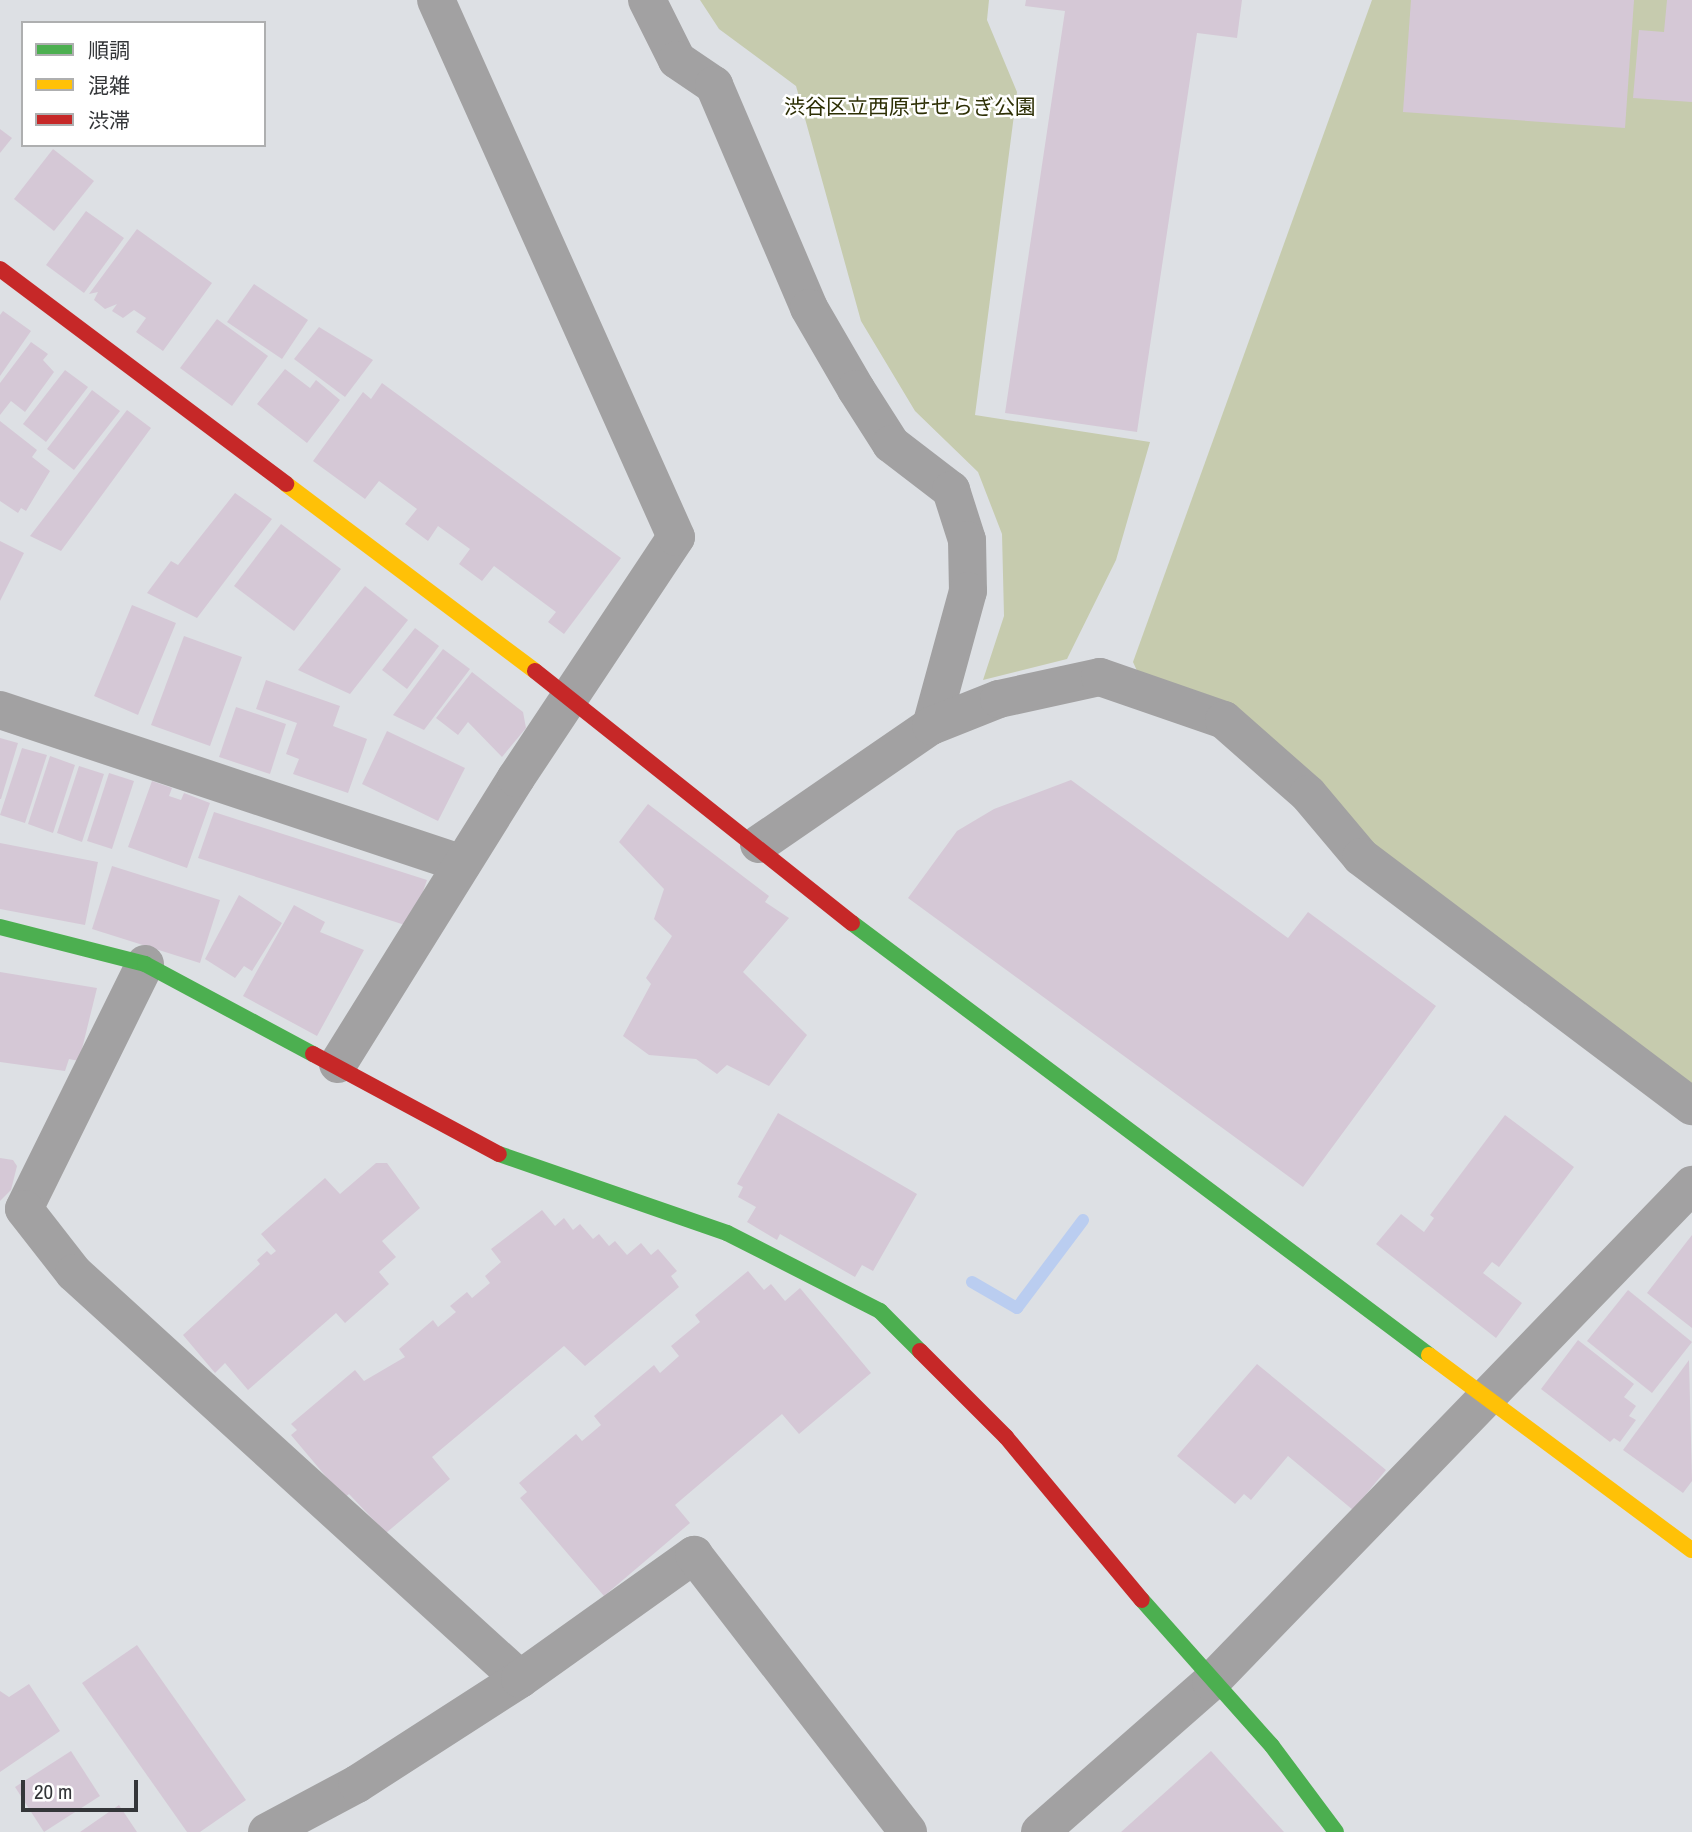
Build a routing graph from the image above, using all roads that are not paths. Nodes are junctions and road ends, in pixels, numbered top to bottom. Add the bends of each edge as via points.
1 (436, 0) edge
2 (647, 0) edge
3 (0, 269) edge
4 (570, 698) junction
5 (0, 710) edge
6 (931, 726) junction
7 (759, 844) junction
8 (462, 864) junction
9 (0, 927) edge
10 (145, 964) junction
11 (338, 1064) junction
12 (1692, 1106) edge
13 (1692, 1185) edge
14 (1490, 1395) junction
15 (1692, 1550) edge
16 (520, 1679) junction
17 (1210, 1682) junction
18 (267, 1832) edge
19 (908, 1832) edge
20 (1040, 1832) edge
21 (1336, 1832) edge

1 - 4 street via 676,537
2 - 6 street via 677,60 714,85 809,308 856,389 891,444 951,490 967,540 968,591
3 - 4 street
4 - 7 street
4 - 8 street
5 - 8 street
6 - 7 street
6 - 12 street via 999,699 1100,677 1223,720 1308,794 1361,857
7 - 14 street via 920,977
8 - 11 street
9 - 10 street
10 - 11 street
10 - 16 street via 24,1209 74,1273
11 - 17 street via 517,1163 727,1233 880,1311 1006,1437
13 - 14 street
14 - 15 street
14 - 17 street
16 - 18 street via 357,1784
16 - 19 street via 694,1555
17 - 20 street
17 - 21 street via 1272,1746

